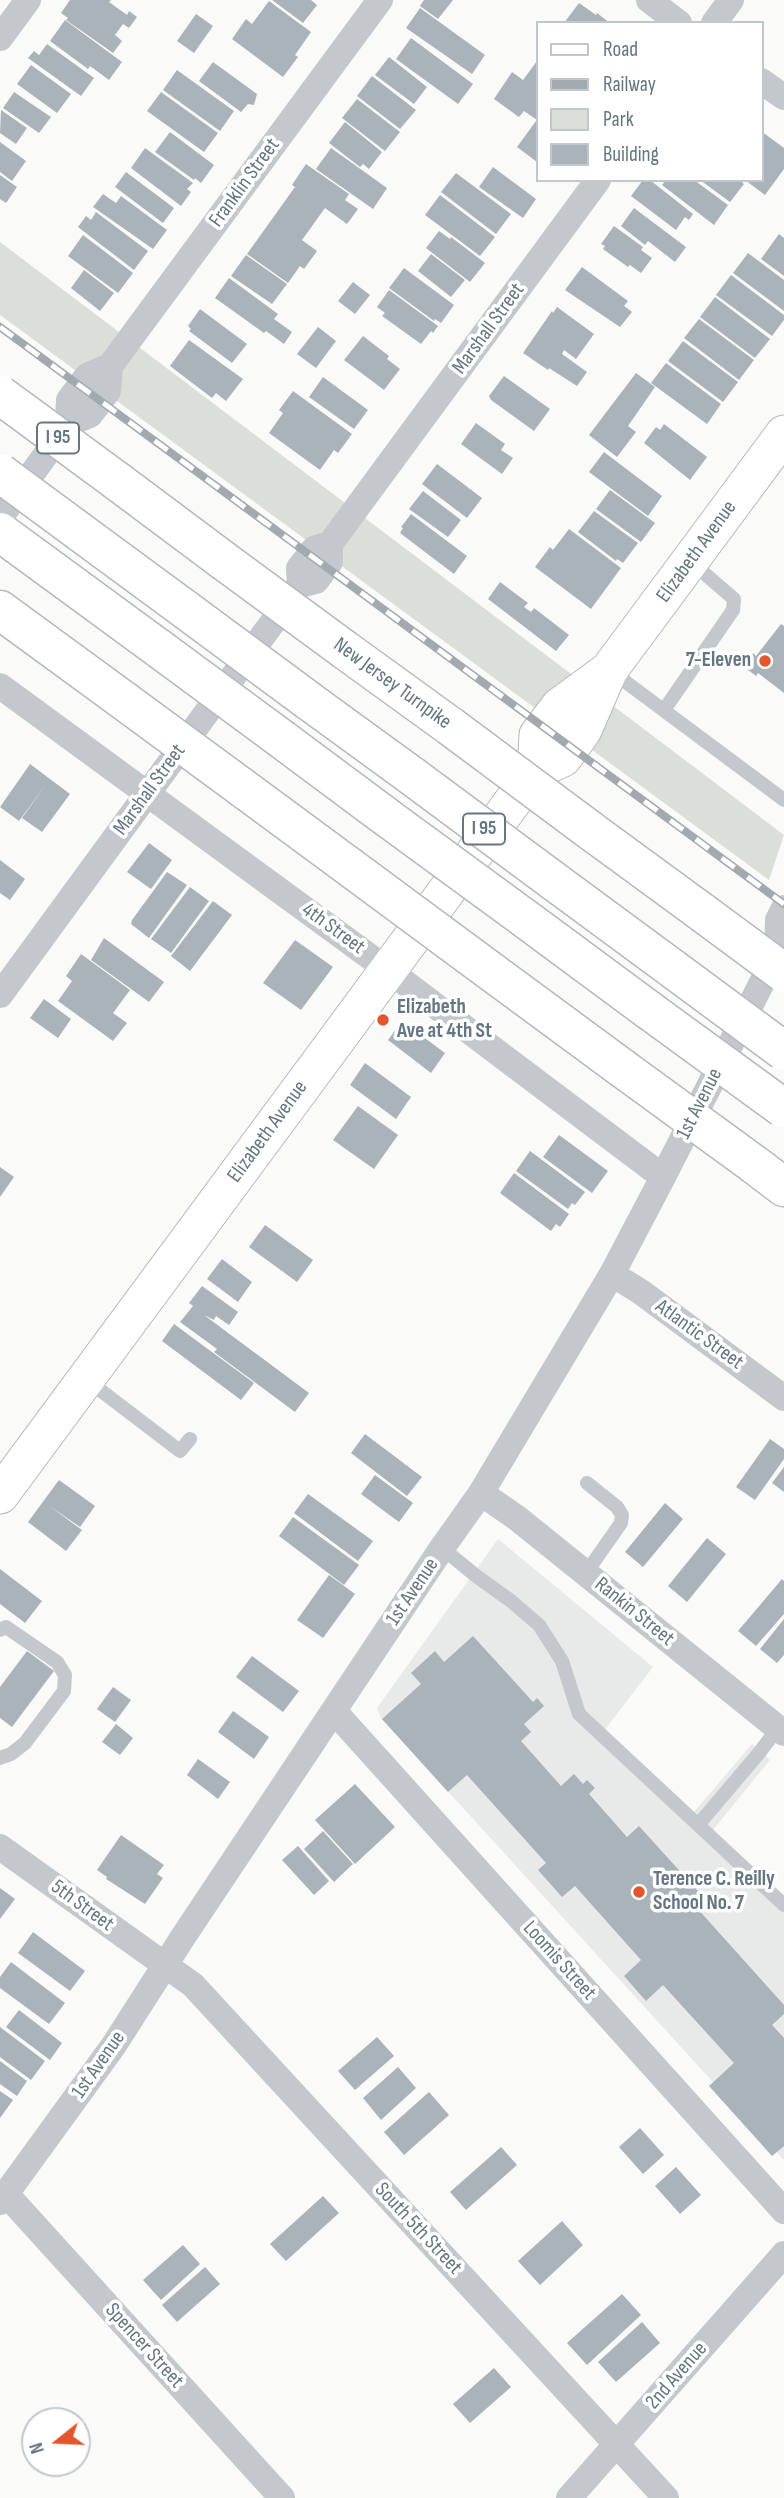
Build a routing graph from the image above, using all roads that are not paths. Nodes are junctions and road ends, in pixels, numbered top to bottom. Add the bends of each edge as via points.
1 (28, 0) edge
2 (380, 0) edge
3 (649, 0) edge
4 (731, 0) edge
5 (676, 21) edge
6 (715, 21) edge
7 (0, 38) edge
8 (763, 82) edge
9 (784, 97) edge
10 (597, 182) edge
11 (0, 395) edge
12 (779, 451) edge
13 (0, 473) edge
14 (0, 517) edge
15 (0, 532) edge
16 (690, 561) junction
17 (7, 615) edge
18 (609, 670) junction
19 (0, 687) edge
20 (664, 710) junction
21 (147, 793) junction
22 (784, 800) edge
23 (784, 908) edge
24 (782, 958) edge
25 (388, 970) junction
26 (0, 995) edge
27 (784, 1051) edge
28 (783, 1109) edge
29 (769, 1176) edge
30 (663, 1177) junction
31 (612, 1274) junction
32 (85, 1379) junction
33 (784, 1398) edge
34 (190, 1439) dead end
35 (587, 1483) dead end
36 (481, 1493) junction
37 (0, 1495) edge
38 (442, 1548) junction
39 (586, 1573) junction
40 (0, 1630) edge
41 (334, 1711) junction
42 (781, 1730) edge
43 (0, 1758) edge
44 (698, 1825) junction
45 (0, 1847) edge
46 (784, 1905) edge
47 (165, 1966) junction
48 (3, 2198) edge
49 (784, 2211) edge
50 (784, 2254) edge
51 (618, 2444) junction
52 (282, 2498) edge
53 (569, 2498) edge
54 (666, 2498) edge

1 - 7 street
2 - 14 street, Franklin Street via 110,366 87,376 69,400 68,424
3 - 5 street
4 - 6 street
8 - 9 street
10 - 21 street, Marshall Street via 330,544 314,549 299,568 300,585
11 - 24 highway, New Jersey Turnpike / I 95, bridge via 703,914
12 - 16 street, Elizabeth Avenue
13 - 27 highway, I 95, bridge
15 - 28 highway, I 95, bridge
16 - 18 street, Elizabeth Avenue
16 - 20 lane via 734,599 733,610
17 - 29 highway, bridge
18 - 20 lane
18 - 25 street, Elizabeth Avenue via 559,707 538,735 536,769
19 - 21 street, 4th Street
20 - 22 lane
21 - 25 street, 4th Street
21 - 26 street, Marshall Street
23 - 24 street, 1st Avenue via 778,920
24 - 30 street, 1st Avenue
25 - 30 street, 4th Street
25 - 32 street, Elizabeth Avenue
30 - 31 street, 1st Avenue
31 - 33 street, Atlantic Street
31 - 36 street, 1st Avenue
32 - 34 lane via 180,1451
32 - 37 street, Elizabeth Avenue
35 - 39 lane via 622,1515
36 - 38 street, 1st Avenue
36 - 39 street, Rankin Street
38 - 41 street, 1st Avenue
38 - 44 lane via 538,1625 562,1661 579,1714
39 - 42 street, Rankin Street
40 - 43 lane via 6,1627 57,1662 65,1675 64,1691 25,1743
41 - 47 street, 1st Avenue
41 - 49 street, Loomis Street
42 - 44 lane
44 - 46 lane
45 - 47 street, 5th Street
47 - 48 street, 1st Avenue
47 - 51 street, South 5th Street via 193,1985
48 - 52 street, Spencer Street
50 - 51 street, 2nd Avenue
51 - 53 street, 2nd Avenue
51 - 54 street, South 5th Street

